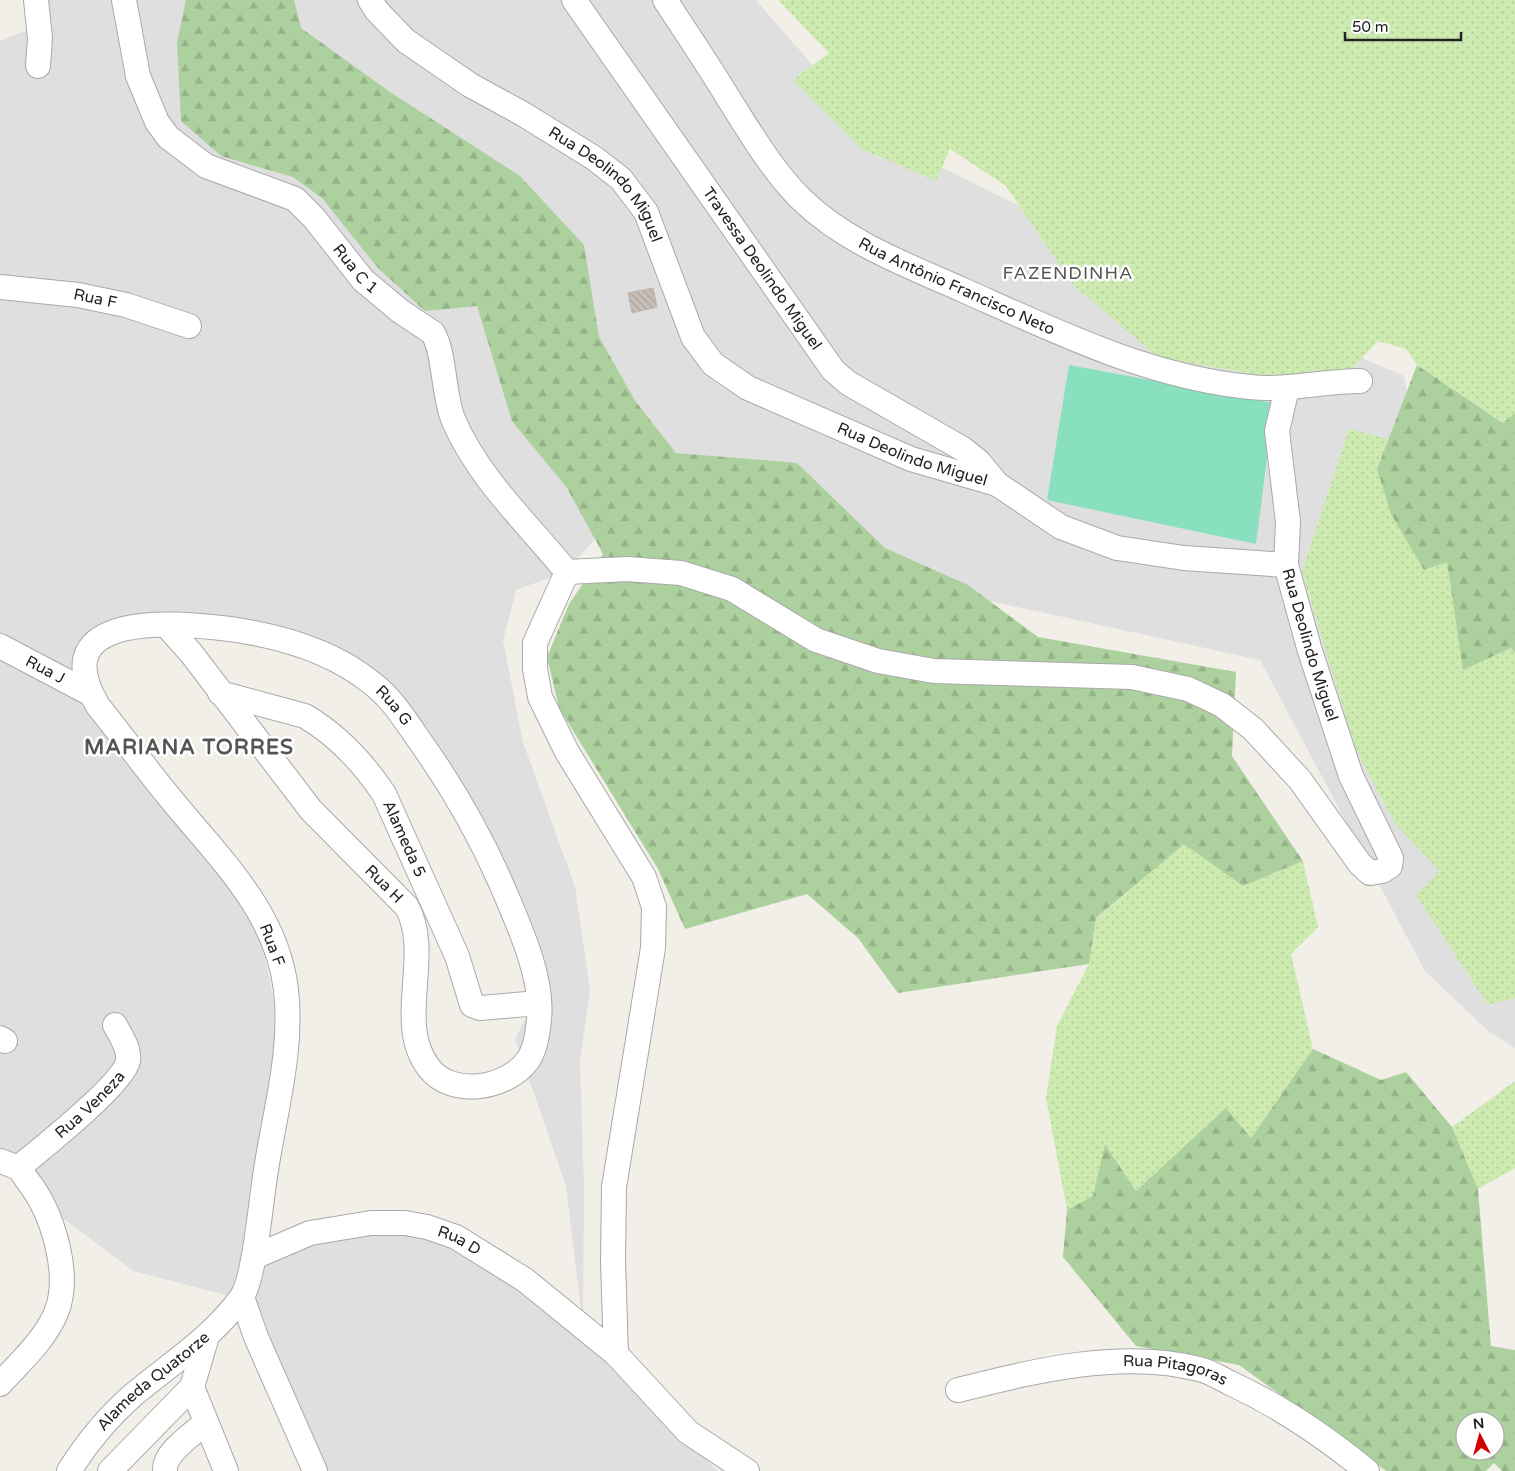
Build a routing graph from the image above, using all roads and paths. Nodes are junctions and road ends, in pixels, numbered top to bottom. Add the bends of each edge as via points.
1 (36, 0) edge
2 (124, 0) edge
3 (370, 0) edge
4 (574, 0) edge
5 (665, 0) edge
6 (38, 66) dead end
7 (0, 287) edge
8 (189, 326) dead end
9 (1360, 381) dead end
10 (1287, 388) junction
11 (998, 484) junction
12 (1286, 565) junction
13 (567, 572) junction
14 (166, 626) junction
15 (0, 646) edge
16 (89, 649) joint
17 (220, 693) junction
18 (91, 694) junction
19 (539, 1003) junction
20 (115, 1025) dead end
21 (9, 1165) edge
22 (254, 1257) junction
23 (242, 1297) junction
24 (207, 1336) junction
25 (624, 1361) junction
26 (0, 1384) edge
27 (192, 1388) junction
28 (958, 1390) dead end
29 (205, 1423) junction
30 (69, 1471) edge
31 (110, 1471) edge
32 (165, 1471) edge
33 (226, 1471) edge
34 (315, 1471) edge
35 (747, 1471) edge
36 (1367, 1471) edge

1 - 6 street via 40,38
2 - 13 street, Rua C 1 via 138,76 157,122 168,137 206,166 294,200 314,218 364,280 432,333 436,338 452,416 463,440 499,492
3 - 11 street, Rua Deolindo Miguel via 406,41 470,85 594,158 622,179 646,212 694,337 713,364 748,388 911,460
4 - 11 street, Travessa Deolindo Miguel via 833,370 848,383 963,449
5 - 10 street, Rua Antônio Francisco Neto via 762,151 801,199 840,231 879,252 1071,338 1148,366 1204,381 1252,388
7 - 8 street, Rua F via 78,295 126,305
9 - 10 street, Rua Antônio Francisco Neto
10 - 12 street via 1278,431 1288,522
11 - 12 street, Rua Deolindo Miguel via 1061,527 1117,548 1184,558
12 - 13 street, Rua Deolindo Miguel via 1351,776 1392,858 1390,866 1382,871 1370,873 1352,854 1300,780 1253,729 1222,705 1188,689 1132,677 934,671 878,661 816,640 732,589 681,573 627,569
13 - 25 street via 536,643 534,669 540,697 567,752 644,877 654,907 652,948 614,1187 613,1261
14 - 16 street, Rua G via 128,628 107,634 96,639
14 - 17 street, Rua H via 191,653
14 - 19 street, Rua G via 268,634 315,650 357,673 387,698 442,771 479,834 527,948
15 - 18 street, Rua J
16 - 18 street, Rua F via 84,671
17 - 19 street, Alameda 5 via 305,716 318,723 368,771 391,810 457,956 472,1005 480,1008
17 - 19 street, Rua H via 311,810 407,907 415,928 417,1049 430,1071 453,1085 474,1086 512,1075 528,1059 536,1036
18 - 22 street, Rua F via 169,798 249,893 270,933 284,976 287,1012 285,1064
20 - 21 street, Rua Veneza via 128,1054 124,1071 74,1122
21 - 26 street via 38,1193 54,1229 61,1285 57,1311 46,1331
22 - 23 street, Rua F
22 - 25 street, Rua D via 318,1231 371,1223 427,1226 456,1237 525,1280
23 - 24 street, Alameda Quatorze
23 - 34 street via 256,1337
24 - 27 street
24 - 30 street, Alameda Quatorze via 131,1397 104,1425
25 - 35 street, Rua D via 652,1396 688,1432
27 - 29 street
27 - 31 street
28 - 36 street, Rua Pitagoras via 1089,1364 1143,1361 1200,1369 1268,1400
29 - 32 street via 169,1456 164,1463
29 - 33 street

